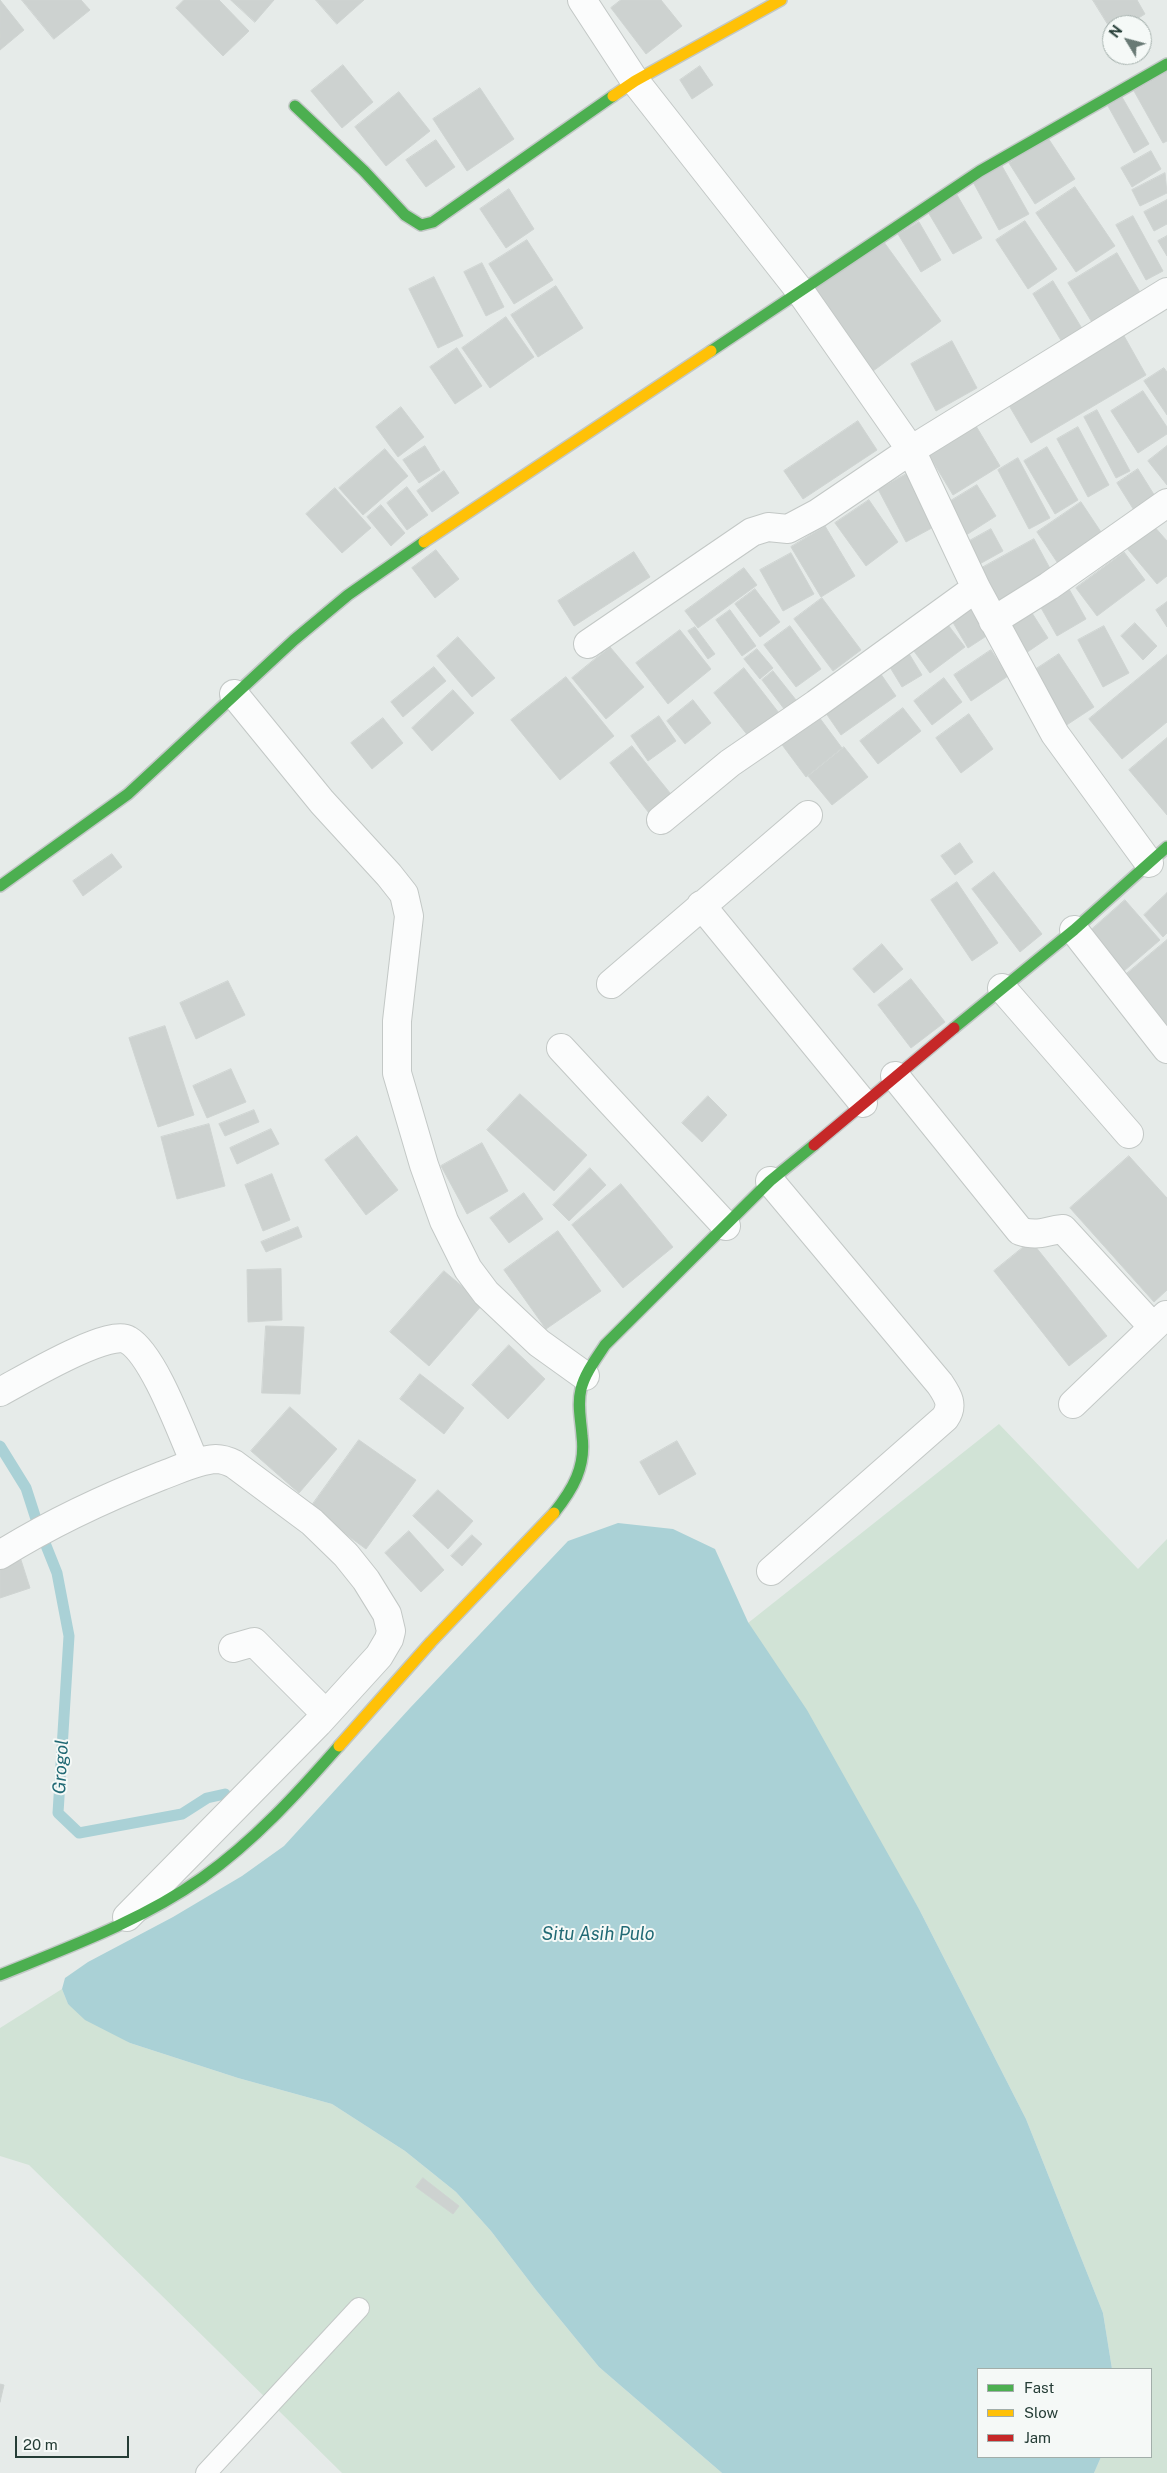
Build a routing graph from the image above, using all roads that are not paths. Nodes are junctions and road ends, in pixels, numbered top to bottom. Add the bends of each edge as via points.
1 (582, 0) edge
2 (781, 0) edge
3 (1167, 64) edge
4 (636, 81) junction
5 (295, 106) dead end
6 (800, 291) junction
7 (1167, 292) edge
8 (911, 450) junction
9 (1167, 503) edge
10 (976, 588) junction
11 (993, 621) junction
12 (588, 644) dead end
13 (234, 694) junction
14 (808, 815) dead end
15 (661, 820) dead end
16 (1158, 855) edge
17 (0, 886) edge
18 (701, 905) junction
19 (1074, 930) junction
20 (611, 984) dead end
21 (1002, 988) junction
22 (561, 1048) dead end
23 (1167, 1049) edge
24 (895, 1076) junction
25 (863, 1103) junction
26 (1129, 1134) dead end
27 (770, 1181) junction
28 (726, 1226) junction
29 (1160, 1321) edge
30 (585, 1376) junction
31 (0, 1392) edge
32 (1073, 1404) dead end
33 (195, 1463) junction
34 (0, 1555) edge
35 (771, 1572) dead end
36 (233, 1648) dead end
37 (326, 1714) junction
38 (116, 1927) junction
39 (0, 1975) edge
40 (359, 2308) dead end
41 (206, 2473) edge

1 - 4 street
2 - 4 street
3 - 6 street via 980,171
4 - 5 street via 433,222 421,225 405,215
4 - 6 street
6 - 8 street
6 - 13 street via 398,560 341,601
7 - 8 street
8 - 10 street
8 - 12 street via 818,513 788,529 768,527 752,532
9 - 11 street via 1050,586
10 - 11 street
10 - 15 street via 730,763
11 - 16 street via 1055,734
13 - 17 street via 128,794
13 - 30 street via 322,802 404,894 409,916 397,1021 397,1073 444,1221 468,1269 486,1293 540,1343
14 - 18 street
16 - 19 street
18 - 20 street
18 - 25 street
19 - 21 street
19 - 23 street
21 - 24 street
21 - 26 street
22 - 28 street
24 - 25 street
24 - 29 street via 1020,1231 1036,1236 1062,1229
25 - 27 street
27 - 28 street
27 - 35 street via 950,1400 946,1418
28 - 30 street via 605,1346
29 - 32 street
30 - 38 street via 579,1404 583,1460 572,1491 554,1513 413,1660 275,1816 202,1879
31 - 33 street via 97,1342 116,1337 128,1339 146,1358
33 - 34 street via 106,1498 35,1533
33 - 37 street via 215,1459 234,1464 312,1522 346,1555 387,1614 390,1639 379,1656
36 - 37 street via 254,1642
37 - 38 street
38 - 39 street
40 - 41 lane

